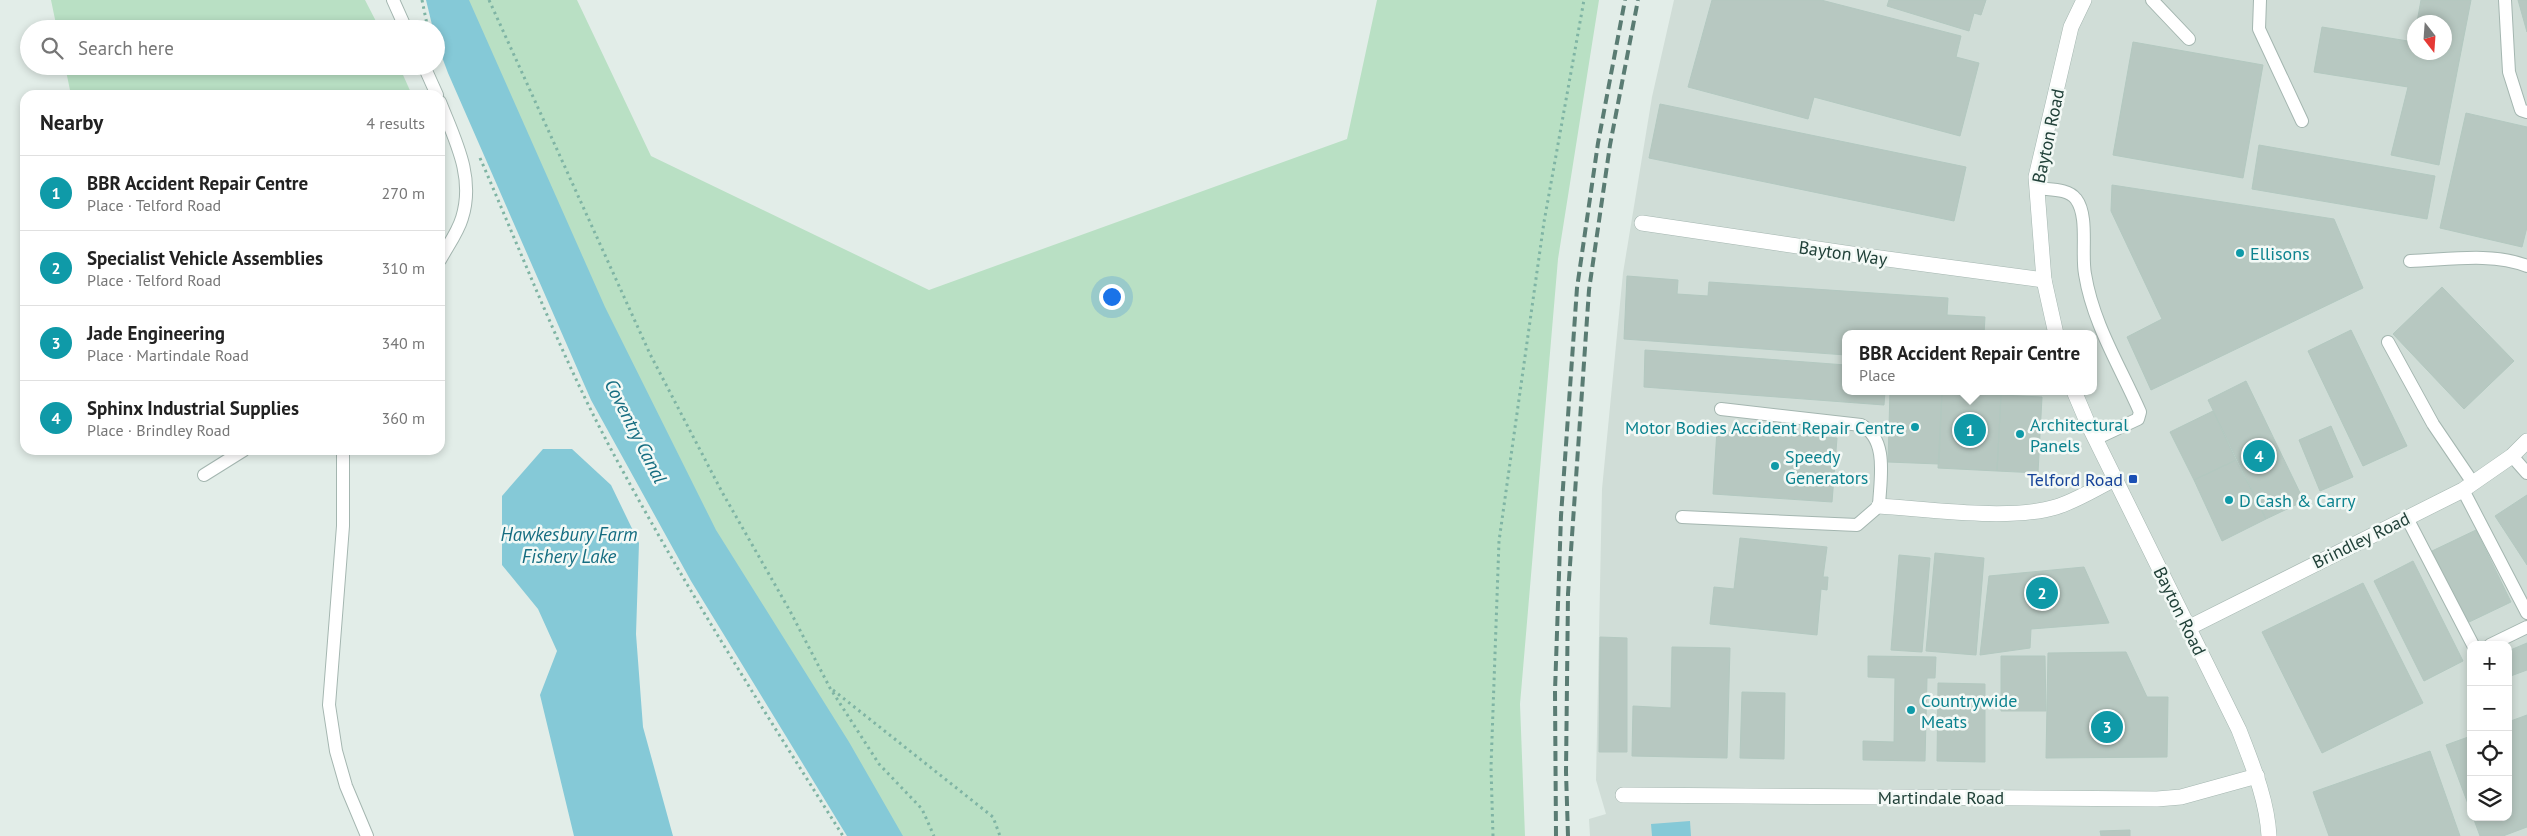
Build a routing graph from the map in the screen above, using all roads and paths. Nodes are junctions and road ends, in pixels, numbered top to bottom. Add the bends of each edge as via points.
1 (393, 0) edge
2 (422, 0) edge
3 (489, 0) edge
4 (1584, 0) edge
5 (2084, 0) edge
6 (2152, 0) edge
7 (2260, 0) edge
8 (2505, 0) edge
9 (402, 20) edge
10 (426, 20) edge
11 (2188, 39) dead end
12 (428, 75) edge
13 (435, 90) edge
14 (2527, 112) edge
15 (445, 114) edge
16 (2302, 121) dead end
17 (477, 150) dead end
18 (2037, 188) junction
19 (1642, 223) dead end
20 (445, 251) edge
21 (2410, 261) dead end
22 (2527, 266) edge
23 (2044, 280) junction
24 (2055, 330) edge
25 (2388, 342) dead end
26 (2076, 395) edge
27 (1721, 410) dead end
28 (2095, 439) junction
29 (2527, 440) edge
30 (236, 455) edge
31 (343, 455) edge
32 (2512, 456) junction
33 (2527, 473) edge
34 (204, 475) dead end
35 (2115, 479) junction
36 (2468, 486) junction
37 (1879, 506) junction
38 (1682, 517) dead end
39 (2407, 518) junction
40 (2527, 613) edge
41 (2527, 627) edge
42 (2188, 628) junction
43 (2471, 641) edge
44 (2498, 641) edge
45 (830, 688) junction
46 (2256, 776) junction
47 (1623, 795) dead end
48 (367, 836) edge
49 (843, 836) edge
50 (934, 836) edge
51 (1000, 836) edge
52 (1492, 836) edge
53 (2269, 836) edge

1 - 9 lane
2 - 10 path
3 - 45 path via 650,354
4 - 52 path via 1544,222 1499,541 1491,767
5 - 18 street, Bayton Road via 2071,27 2036,177
6 - 11 lane
7 - 16 lane via 2259,29
8 - 14 lane via 2509,72 2521,110
12 - 13 lane
15 - 20 lane via 463,159 467,188 462,219
17 - 49 path via 574,376 619,464 715,630
18 - 23 street, Bayton Road
18 - 28 lane via 2068,192 2076,199 2081,211 2085,273 2098,322 2140,412 2138,419
19 - 23 street, Bayton Way
21 - 22 lane via 2487,259
23 - 24 street, Bayton Road
25 - 36 lane
26 - 28 street, Bayton Road
27 - 37 lane via 1861,425 1870,430 1878,442 1881,468
28 - 35 street, Bayton Road
29 - 32 street, Brindley Road
30 - 34 lane
31 - 48 lane via 343,526 329,705 336,751 346,786
32 - 33 lane
32 - 36 street, Brindley Road
35 - 37 street via 2056,507 2024,512 1962,512
35 - 42 street, Bayton Road
36 - 39 street, Brindley Road
36 - 40 lane
37 - 38 lane via 1857,524
39 - 42 street, Brindley Road
39 - 43 lane
41 - 44 lane
42 - 46 street, Bayton Road via 2239,730
45 - 50 path via 880,764 922,809
45 - 51 path via 993,817
46 - 47 street, Martindale Road via 2181,797 2157,798
46 - 53 street, Bayton Road via 2268,819

